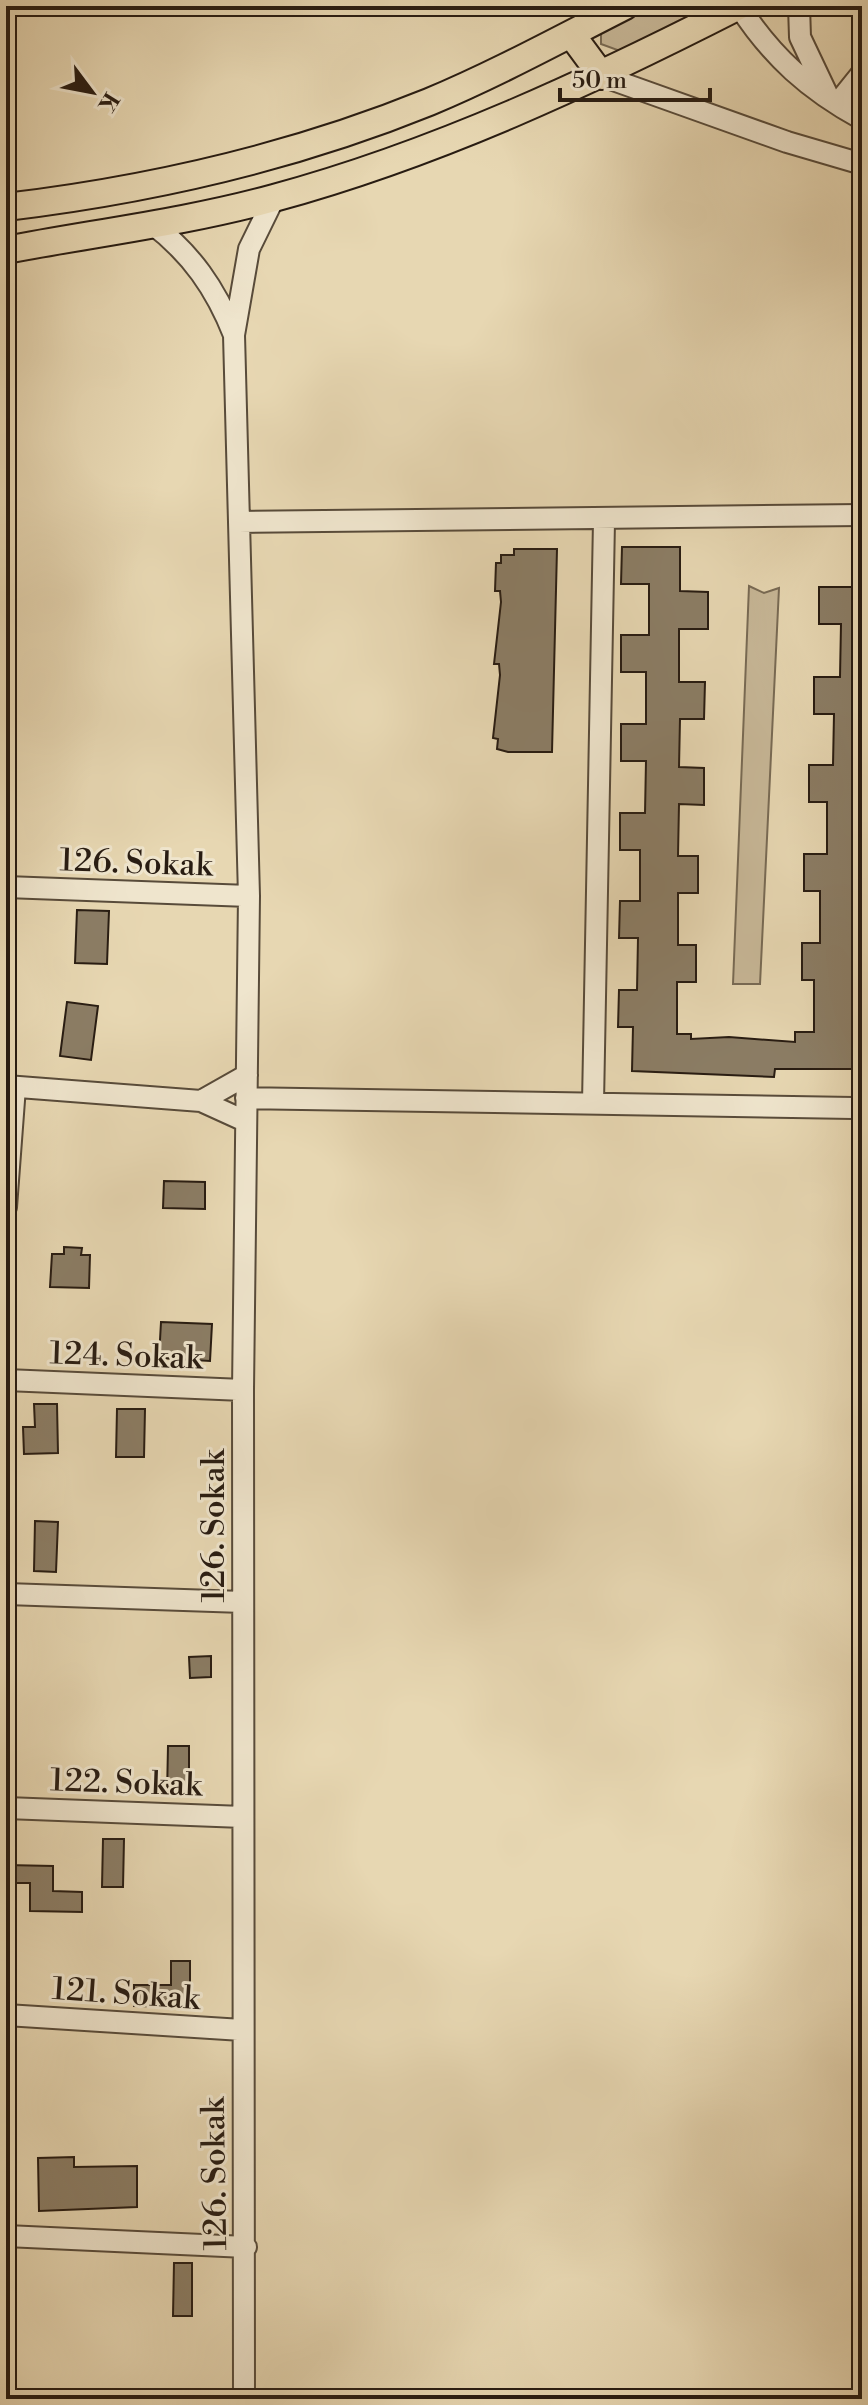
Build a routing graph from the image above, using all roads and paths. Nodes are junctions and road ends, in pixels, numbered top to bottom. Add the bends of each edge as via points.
1 (625, 6) edge
2 (739, 6) edge
3 (799, 6) edge
4 (571, 34) junction
5 (862, 73) edge
6 (602, 76) junction
7 (833, 102) junction
8 (862, 119) edge
9 (862, 164) edge
10 (274, 198) junction
11 (6, 207) edge
12 (151, 223) junction
13 (6, 250) edge
14 (234, 335) junction
15 (862, 515) edge
16 (604, 521) junction
17 (239, 522) junction
18 (6, 887) edge
19 (249, 896) junction
20 (247, 1075) junction
21 (10, 1087) edge
22 (246, 1098) junction
23 (201, 1101) junction
24 (593, 1103) junction
25 (862, 1105) edge
26 (245, 1121) junction
27 (6, 1207) edge
28 (6, 1380) edge
29 (243, 1390) junction
30 (6, 1594) edge
31 (243, 1602) junction
32 (6, 1808) edge
33 (243, 1817) junction
34 (6, 2015) edge
35 (242, 2030) junction
36 (6, 2236) edge
37 (246, 2247) junction
38 (244, 2399) edge

1 - 4 main road
2 - 6 main road
2 - 7 street via 769,50
3 - 7 street via 800,37
4 - 6 main road
4 - 11 main road via 428,102 320,140 184,176
5 - 7 street
6 - 9 street
6 - 10 main road via 387,162
7 - 8 street
10 - 12 main road
10 - 14 street via 249,249
12 - 13 main road
12 - 14 street via 195,263
14 - 17 street
15 - 16 street
16 - 17 street
16 - 24 street
17 - 19 street
18 - 19 street, 126. Sokak
19 - 20 street, 126. Sokak
20 - 22 street, 126. Sokak
20 - 23 street
21 - 23 street
21 - 27 street
22 - 24 street
22 - 26 street, 126. Sokak
23 - 26 street
24 - 25 street
26 - 29 street, 126. Sokak
28 - 29 street, 124. Sokak
29 - 31 street, 126. Sokak
30 - 31 street
31 - 33 street, 126. Sokak
32 - 33 street, 122. Sokak
33 - 35 street, 126. Sokak
34 - 35 street, 121. Sokak
35 - 37 street, 126. Sokak
36 - 37 street
37 - 38 street, 126. Sokak

